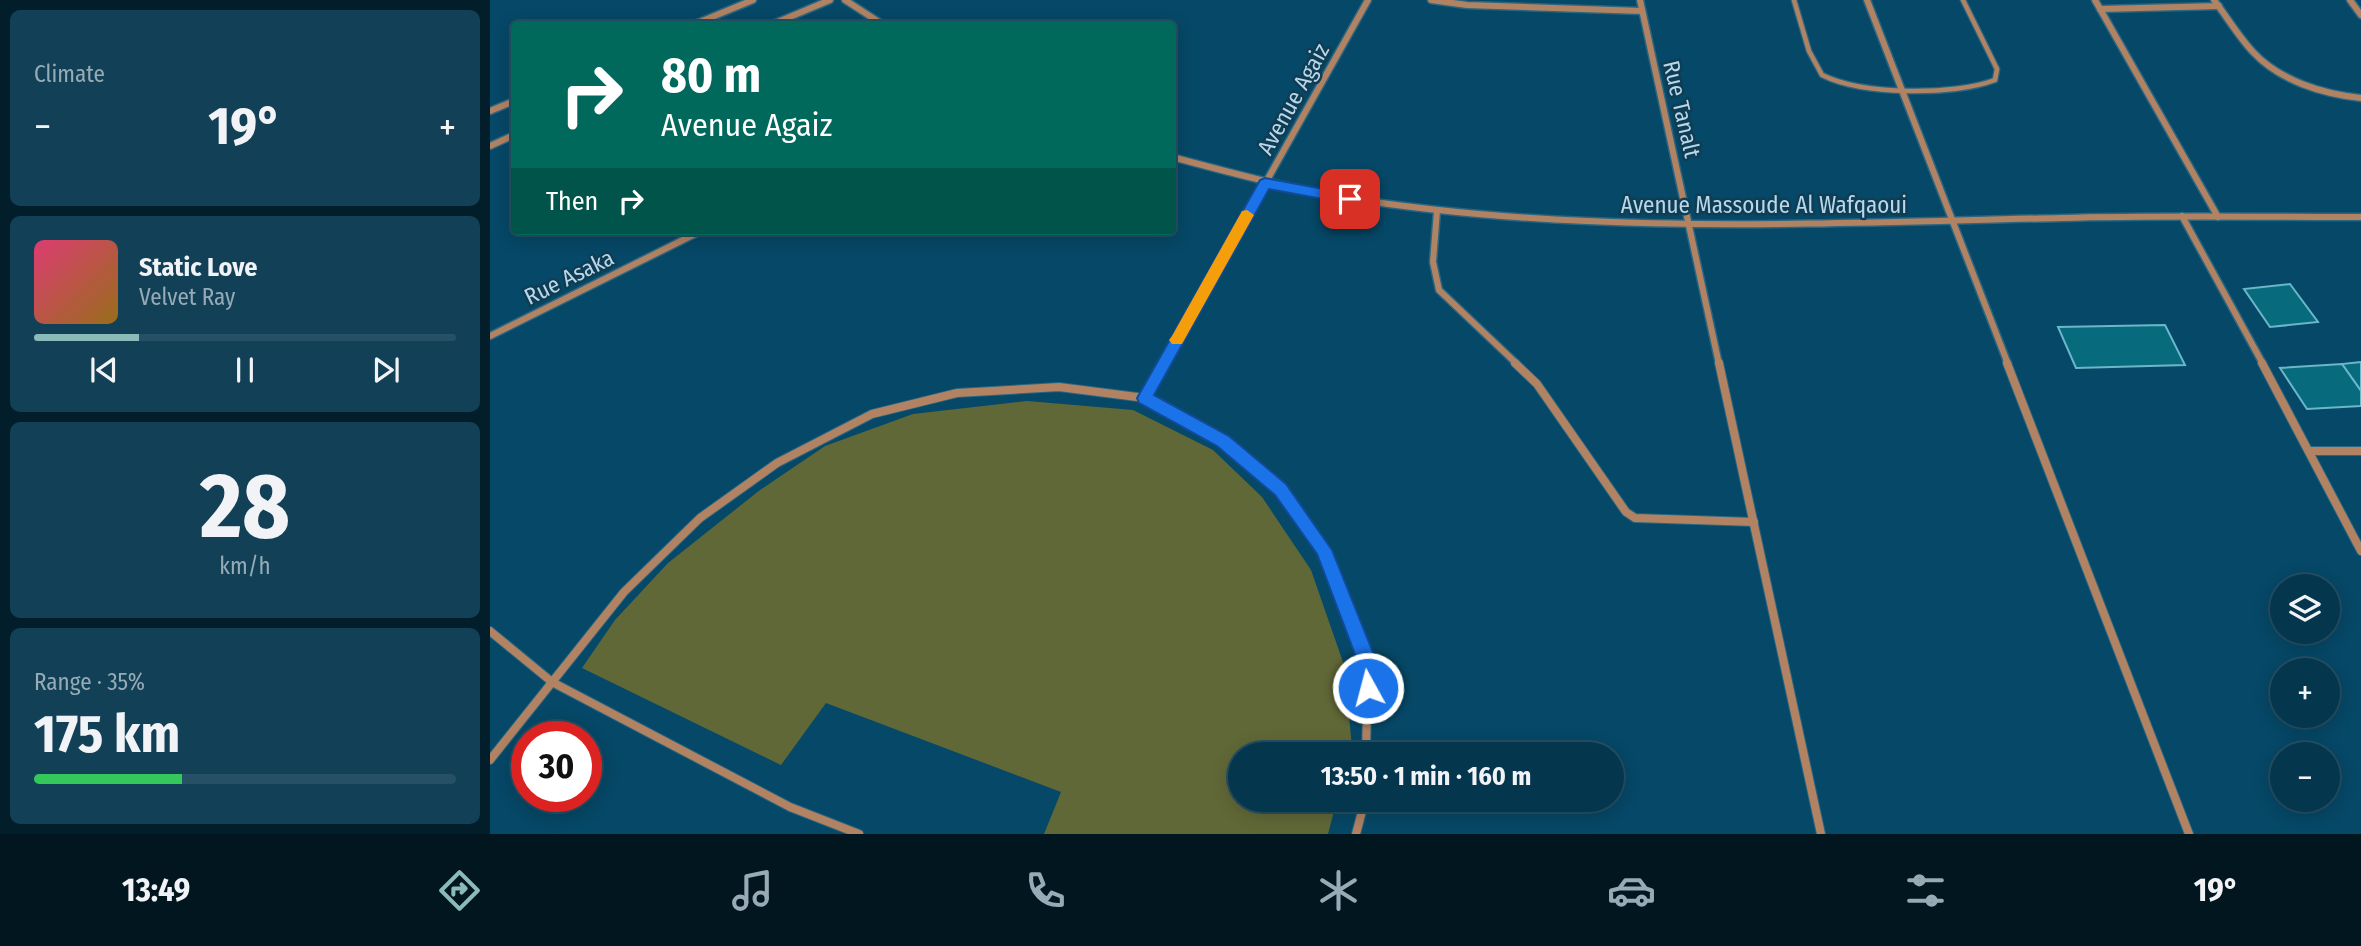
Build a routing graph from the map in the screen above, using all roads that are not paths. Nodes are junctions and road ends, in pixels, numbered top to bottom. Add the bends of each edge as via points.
1 (753, 0) edge
2 (830, 0) edge
3 (845, 0) edge
4 (1368, 0) edge
5 (1431, 0) edge
6 (1640, 0) edge
7 (1794, 0) edge
8 (1867, 0) edge
9 (1963, 0) edge
10 (2095, 0) edge
11 (2214, 0) edge
12 (2350, 0) edge
13 (2219, 6) junction
14 (2100, 9) junction
15 (1642, 11) junction
16 (2361, 15) edge
17 (702, 21) edge
18 (780, 21) edge
19 (877, 21) edge
20 (1900, 89) junction
21 (2361, 98) edge
22 (511, 102) edge
23 (490, 111) edge
24 (511, 136) edge
25 (490, 146) edge
26 (1176, 158) edge
27 (1265, 183) junction
28 (1437, 211) junction
29 (2182, 216) junction
30 (2218, 217) junction
31 (2361, 217) edge
32 (1954, 222) junction
33 (1690, 225) junction
34 (693, 235) edge
35 (490, 336) edge
36 (1144, 398) junction
37 (2310, 451) junction
38 (2361, 451) edge
39 (1754, 522) junction
40 (2361, 551) edge
41 (490, 631) edge
42 (494, 640) edge
43 (552, 682) junction
44 (1366, 742) edge
45 (490, 760) edge
46 (1362, 812) edge
47 (852, 833) edge
48 (1356, 834) edge
49 (1821, 834) edge
50 (2189, 834) edge

1 - 17 street
2 - 18 street
3 - 19 street
4 - 27 street, Avenue Agaiz
5 - 15 street
6 - 15 street, Rue Tanalt
7 - 20 lane via 1815,65 1823,76 1844,85
8 - 20 street
9 - 20 lane via 1997,69 1995,80 1982,87
10 - 14 street
11 - 13 street
12 - 16 street
13 - 14 street
13 - 21 street via 2254,54 2283,74 2322,91
14 - 30 street
15 - 33 street, Rue Tanalt
20 - 32 street
22 - 23 street
24 - 25 street
26 - 27 street, Avenue Massoude Al Wafqaoui
27 - 28 street, Avenue Massoude Al Wafqaoui
27 - 36 street, Avenue Agaiz
28 - 33 street, Avenue Massoude Al Wafqaoui
28 - 39 street via 1434,271 1439,290 1536,384 1626,512 1635,518
29 - 30 street, Avenue Massoude Al Wafqaoui
29 - 32 street, Avenue Massoude Al Wafqaoui
29 - 37 street
30 - 31 street, Avenue Massoude Al Wafqaoui
32 - 33 street, Avenue Massoude Al Wafqaoui
32 - 50 street
33 - 39 street, Rue Tanalt
34 - 35 street, Rue Asaka
36 - 43 street via 1059,387 970,392 872,414 777,463 701,518 624,592
36 - 44 street via 1223,441 1280,489 1324,550 1368,665
37 - 38 street
37 - 40 street
39 - 49 street, Rue Tanalt
41 - 42 street
42 - 43 street
43 - 45 street
43 - 47 street via 790,807
46 - 48 street

